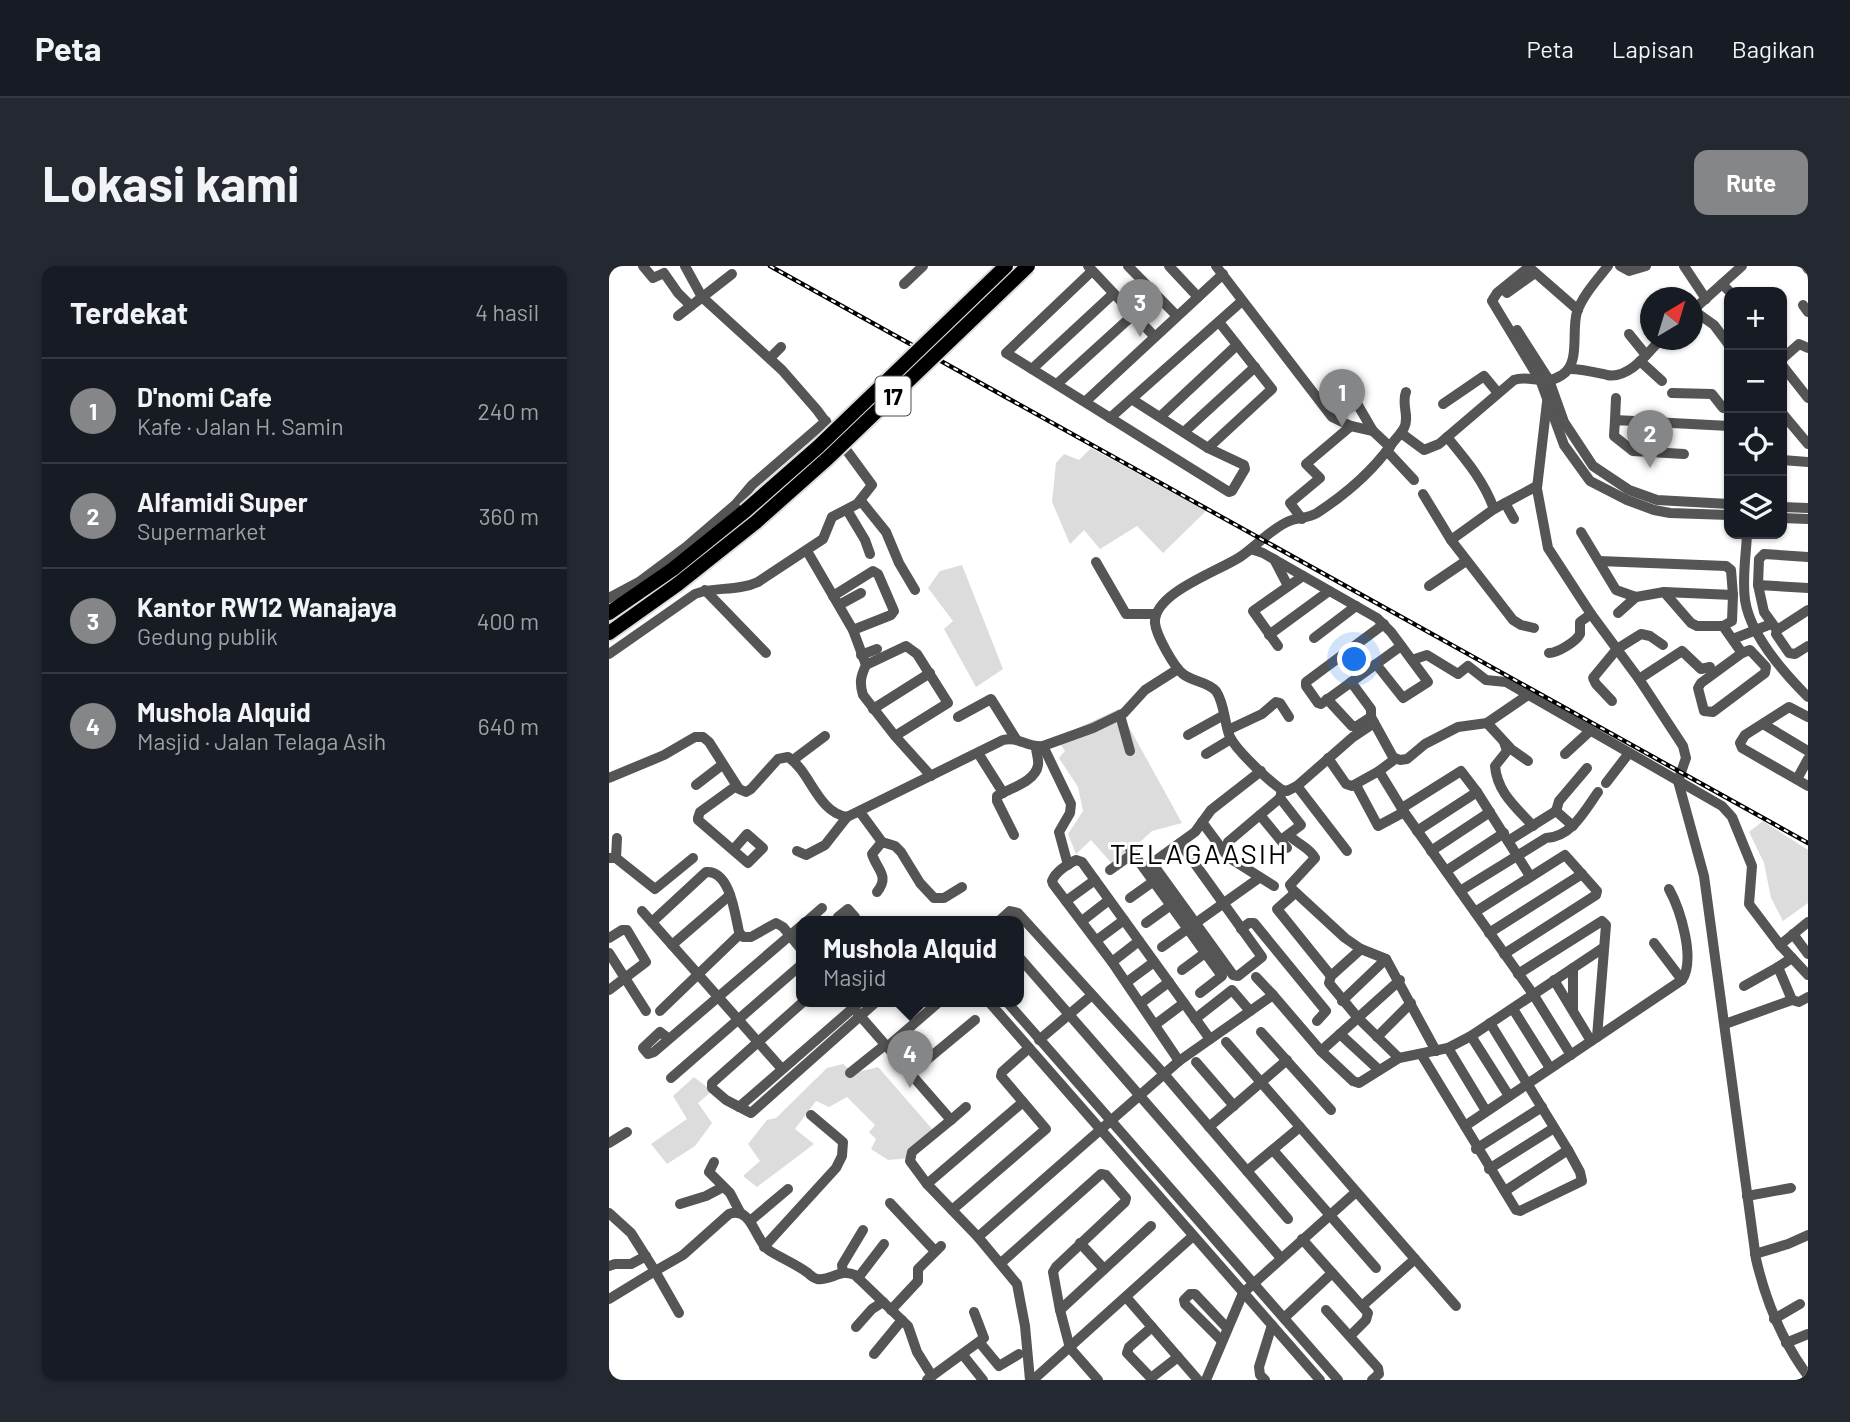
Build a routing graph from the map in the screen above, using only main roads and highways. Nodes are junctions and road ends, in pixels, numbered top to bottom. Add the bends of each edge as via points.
1 (1006, 266) edge
2 (1028, 266) edge
3 (609, 614) edge
4 (609, 632) edge

1 - 3 highway, 17, bridge via 745,511
2 - 4 highway, 17, bridge via 756,522

